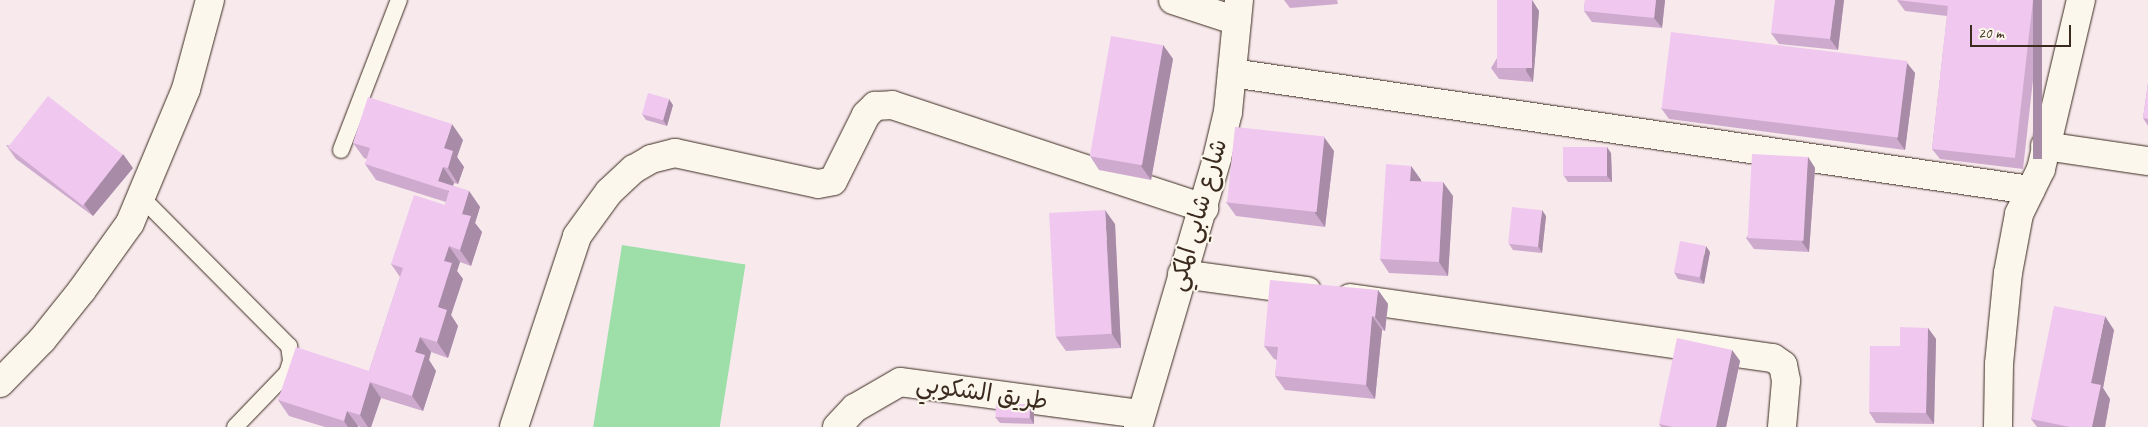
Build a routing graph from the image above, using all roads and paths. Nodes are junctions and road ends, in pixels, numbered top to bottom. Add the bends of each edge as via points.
1 (210, 0) edge
2 (399, 0) edge
3 (1173, 0) edge
4 (2081, 0) edge
5 (1238, 11) edge
6 (1232, 73) junction
7 (2045, 146) junction
8 (341, 150) dead end
9 (2148, 161) edge
10 (2030, 190) junction
11 (142, 198) junction
12 (1204, 208) junction
13 (1182, 274) junction
14 (0, 381) edge
15 (1139, 421) edge
16 (235, 427) edge
17 (514, 427) edge
18 (837, 427) edge
19 (1782, 427) edge
20 (1998, 427) edge

1 - 11 street via 186,89
2 - 8 lane
3 - 5 street
4 - 7 street
5 - 6 street, شارع شابي المكي
6 - 10 street
6 - 12 street, شارع شابي المكي via 1228,112
7 - 9 street
7 - 10 street via 2041,169
10 - 20 street via 2019,214 2008,273 1999,364
11 - 14 street via 107,258 42,340
11 - 16 lane via 289,346 291,361 286,373
12 - 13 street, شارع شابي المكي
12 - 17 street via 892,105 875,106 866,115 833,181 818,184 675,153 651,159 615,186 577,236
13 - 15 street, شارع شابي المكي
13 - 19 street via 1773,358 1783,365 1786,381
15 - 18 street, طريق الشكوبي via 900,382 855,408

